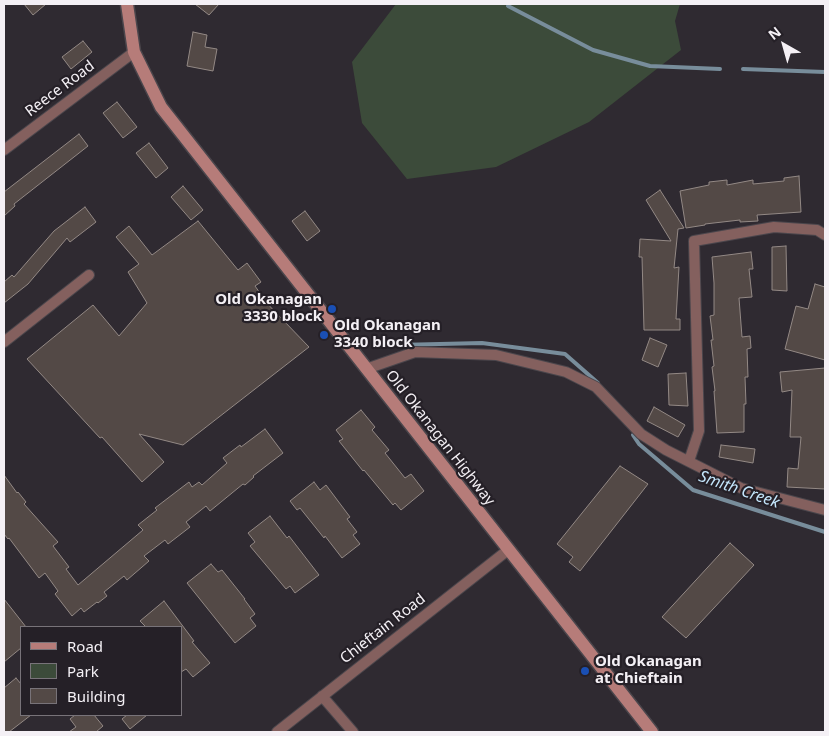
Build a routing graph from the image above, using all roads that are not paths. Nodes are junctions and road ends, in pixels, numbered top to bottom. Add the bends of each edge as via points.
1 (126, 4) edge
2 (134, 52) junction
3 (4, 150) edge
4 (825, 235) edge
5 (89, 276) dead end
6 (4, 342) edge
7 (366, 370) junction
8 (689, 461) junction
9 (825, 510) edge
10 (508, 550) junction
11 (322, 696) junction
12 (277, 732) edge
13 (353, 732) edge
14 (652, 732) edge

1 - 2 main road, Old Okanagan Highway
2 - 3 street, Reece Road
2 - 7 main road, Old Okanagan Highway via 161,107
4 - 8 street via 817,230 774,227 694,241 699,431
5 - 6 street
7 - 8 street via 415,352 496,355 566,372 596,387 641,434
7 - 10 main road, Old Okanagan Highway
8 - 9 street via 741,488
10 - 11 street, Chieftain Road
10 - 14 main road, Old Okanagan Highway
11 - 12 street, Chieftain Road
11 - 13 street

